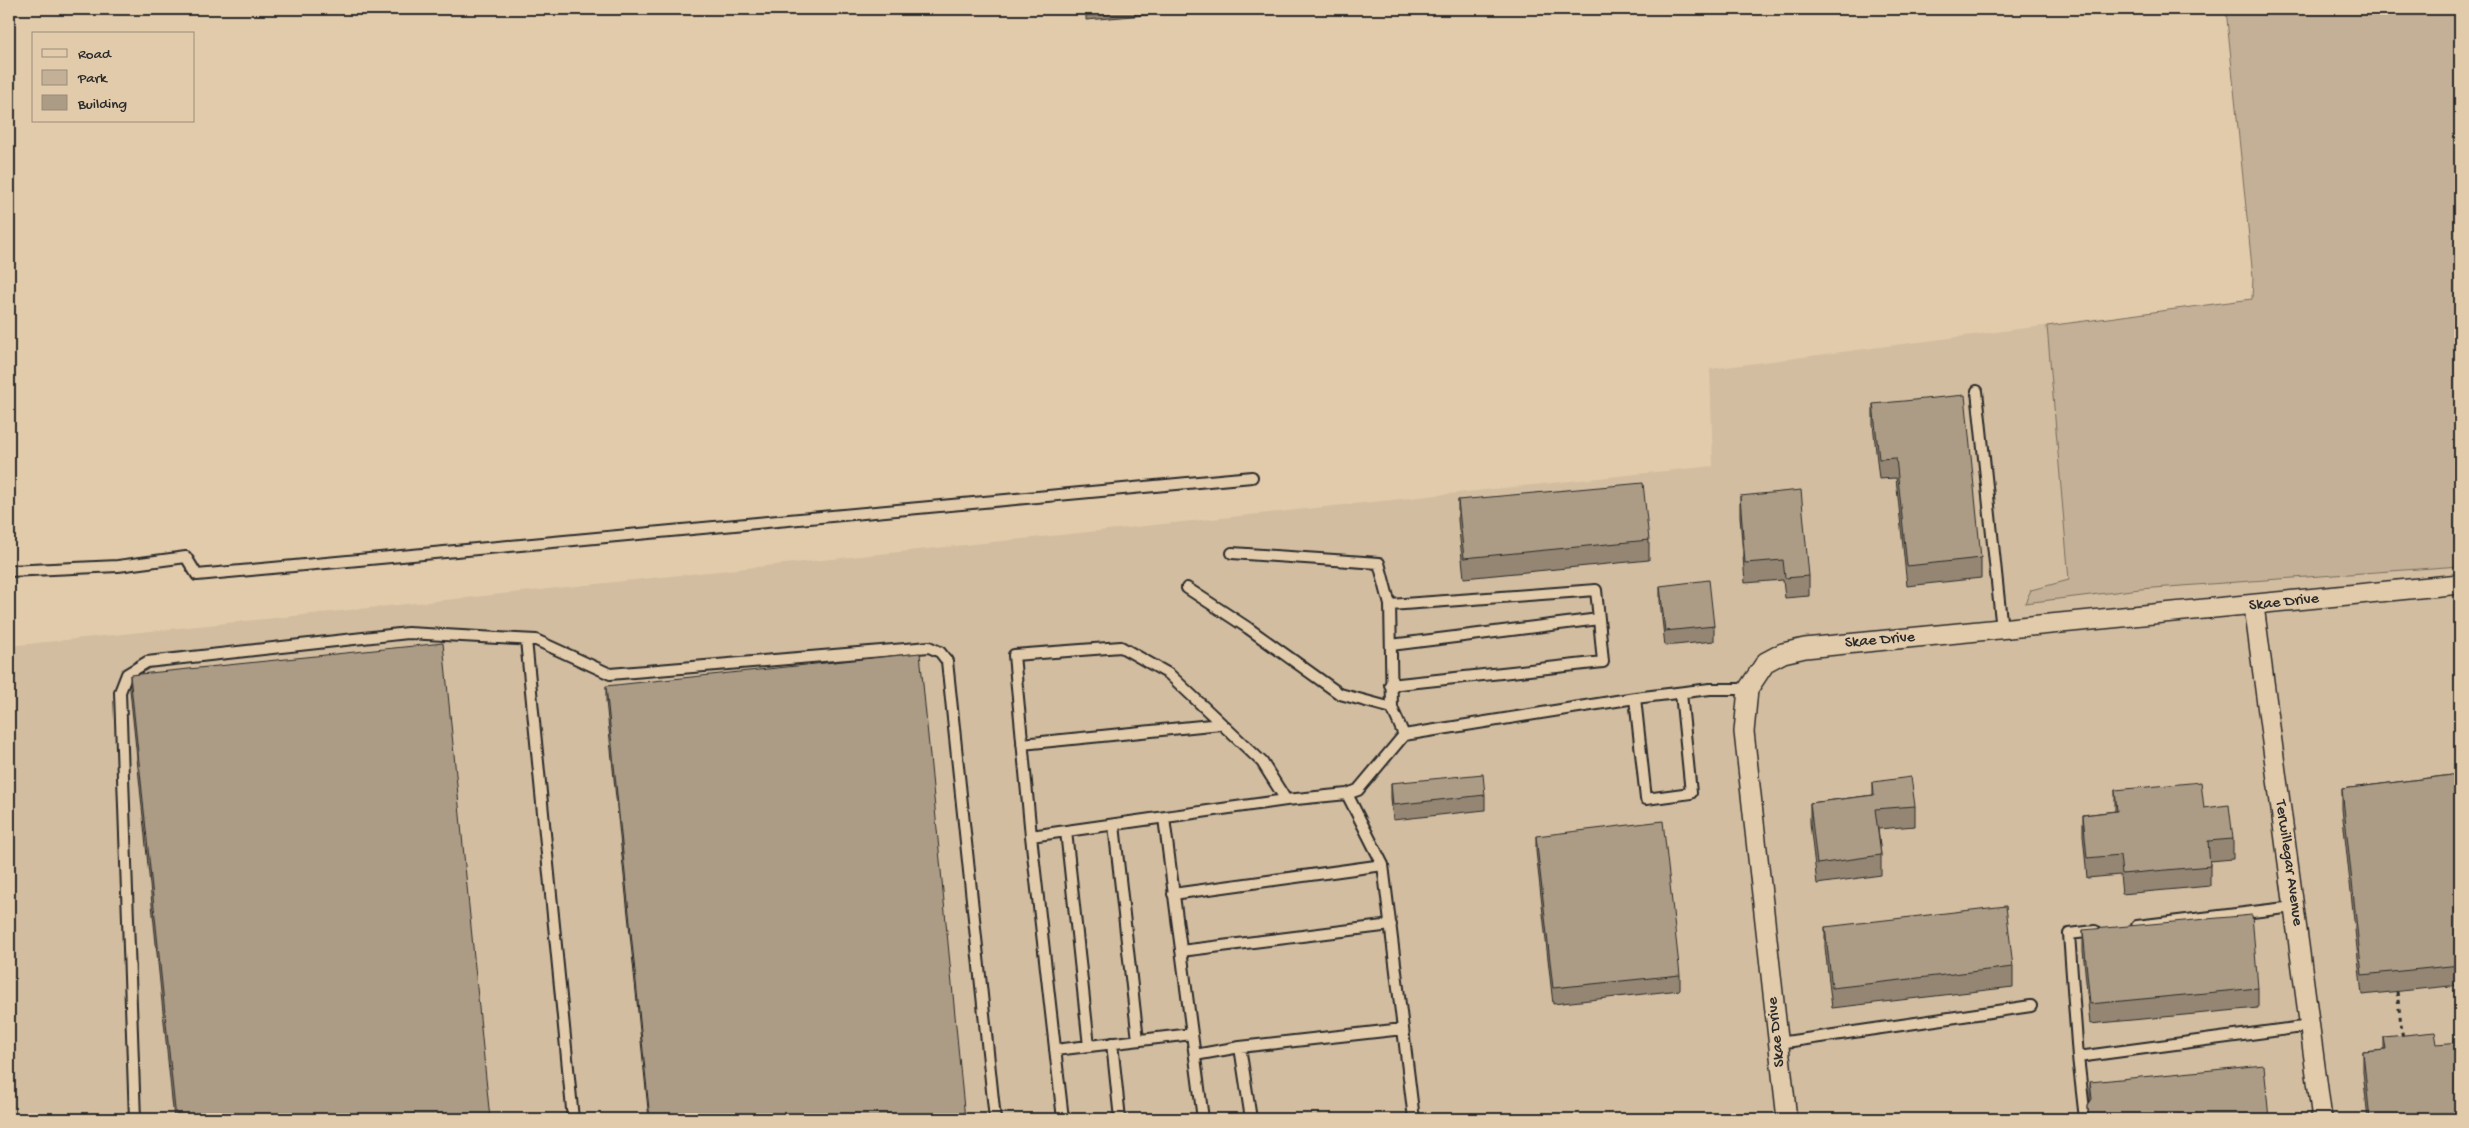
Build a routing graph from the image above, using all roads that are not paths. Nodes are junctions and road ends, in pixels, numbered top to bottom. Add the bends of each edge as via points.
1 (1977, 391) dead end
2 (1252, 477) dead end
3 (1232, 553) dead end
4 (9, 571) edge
5 (2460, 584) edge
6 (1187, 588) dead end
7 (1390, 605) junction
8 (2254, 606) junction
9 (1599, 619) junction
10 (2002, 630) junction
11 (526, 640) junction
12 (1391, 645) junction
13 (1390, 685) junction
14 (1748, 689) junction
15 (1681, 693) junction
16 (1635, 698) junction
17 (1392, 708) junction
18 (1221, 724) junction
19 (1404, 735) junction
20 (1022, 744) junction
21 (1347, 794) junction
22 (1286, 800) junction
23 (1164, 818) junction
24 (1114, 825) junction
25 (1066, 832) junction
26 (1031, 836) junction
27 (1383, 865) junction
28 (1173, 894) junction
29 (2294, 907) junction
30 (1391, 925) junction
31 (2128, 927) edge
32 (2108, 929) edge
33 (1181, 951) junction
34 (2031, 1006) dead end
35 (2310, 1026) junction
36 (1403, 1029) junction
37 (1192, 1034) junction
38 (1138, 1040) junction
39 (1112, 1043) junction
40 (1779, 1043) junction
41 (1088, 1046) junction
42 (1240, 1048) junction
43 (1055, 1050) junction
44 (1194, 1055) junction
45 (2078, 1057) junction
46 (135, 1119) edge
47 (574, 1119) edge
48 (995, 1119) edge
49 (1062, 1119) edge
50 (1120, 1119) edge
51 (1203, 1119) edge
52 (1251, 1119) edge
53 (1414, 1119) edge
54 (1787, 1119) edge
55 (2085, 1119) edge
56 (2322, 1119) edge

1 - 10 lane
2 - 4 lane via 197,575 186,557 118,566
3 - 7 lane via 1379,563
5 - 8 street, Skae Drive
6 - 17 lane via 1340,694
7 - 9 lane via 1596,590
7 - 12 lane
8 - 10 street, Skae Drive
8 - 29 street, Terwillegar Avenue
9 - 12 lane
9 - 13 lane via 1603,662
10 - 14 street, Skae Drive via 1805,648 1783,653 1766,662
11 - 46 lane via 408,633 147,662 127,674 120,692
11 - 47 lane
11 - 48 lane via 536,640 610,674 929,647 940,652 947,661
12 - 13 lane
13 - 17 lane
14 - 15 lane
14 - 40 street, Skae Drive via 1744,732
15 - 16 lane
15 - 16 lane via 1691,793 1646,799
16 - 19 lane
17 - 19 lane
18 - 20 lane
18 - 20 lane via 1169,674 1122,647 1014,655
18 - 22 lane via 1262,762
19 - 21 lane via 1358,790
20 - 26 lane
21 - 22 lane
21 - 27 lane
22 - 23 lane
23 - 24 lane
23 - 28 lane
24 - 25 lane
24 - 38 lane
25 - 26 lane
25 - 41 lane
26 - 43 lane
27 - 28 lane
27 - 30 lane
28 - 33 lane
29 - 31 lane
29 - 35 street, Terwillegar Avenue
30 - 33 lane
30 - 36 lane
32 - 45 lane via 2069,934
33 - 37 lane
34 - 40 lane
35 - 45 lane
35 - 56 street, Terwillegar Avenue
36 - 42 lane
36 - 53 lane
37 - 38 lane
37 - 44 lane
38 - 39 lane
39 - 41 lane
39 - 50 lane
40 - 54 street, Skae Drive
41 - 43 lane
42 - 44 lane
42 - 52 lane
43 - 49 lane
44 - 51 lane
45 - 55 lane

